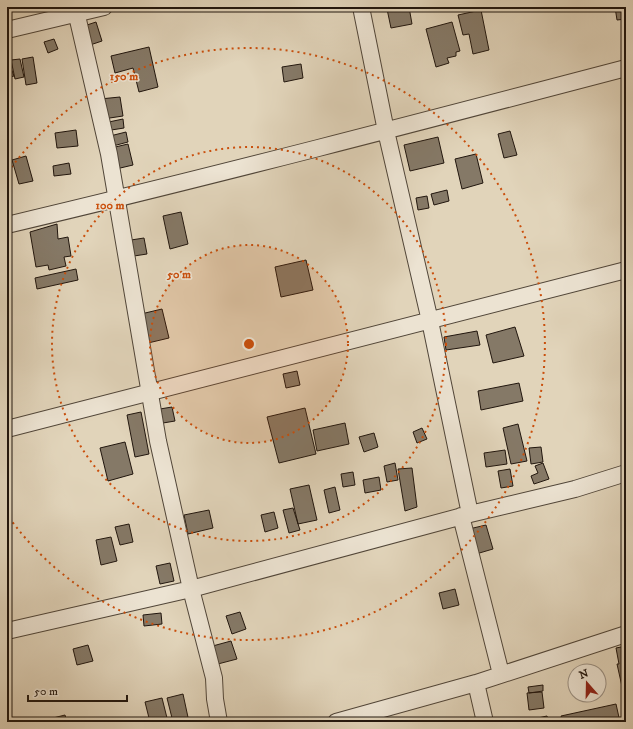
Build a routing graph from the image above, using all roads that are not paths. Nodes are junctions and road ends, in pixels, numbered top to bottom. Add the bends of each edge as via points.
1 (104, 7) edge
2 (361, 7) edge
3 (76, 10) edge
4 (7, 30) edge
5 (626, 68) edge
6 (386, 131) junction
7 (117, 199) junction
8 (7, 225) edge
9 (626, 270) edge
10 (430, 321) junction
11 (149, 392) junction
12 (7, 429) edge
13 (626, 473) edge
14 (465, 515) junction
15 (191, 589) junction
16 (7, 632) edge
17 (626, 634) edge
18 (501, 674) junction
19 (476, 682) junction
20 (219, 722) edge
21 (336, 722) edge
22 (485, 722) edge

1 - 3 street
2 - 6 street
3 - 4 street
3 - 7 street
5 - 6 street
6 - 7 street
6 - 10 street
7 - 8 street
7 - 11 street
9 - 10 street
10 - 11 street
10 - 14 street
11 - 12 street
11 - 15 street
13 - 14 street via 575,489
14 - 15 street
14 - 18 street
15 - 16 street
15 - 20 street via 214,678
17 - 18 street
18 - 19 street
19 - 21 street
19 - 22 street

